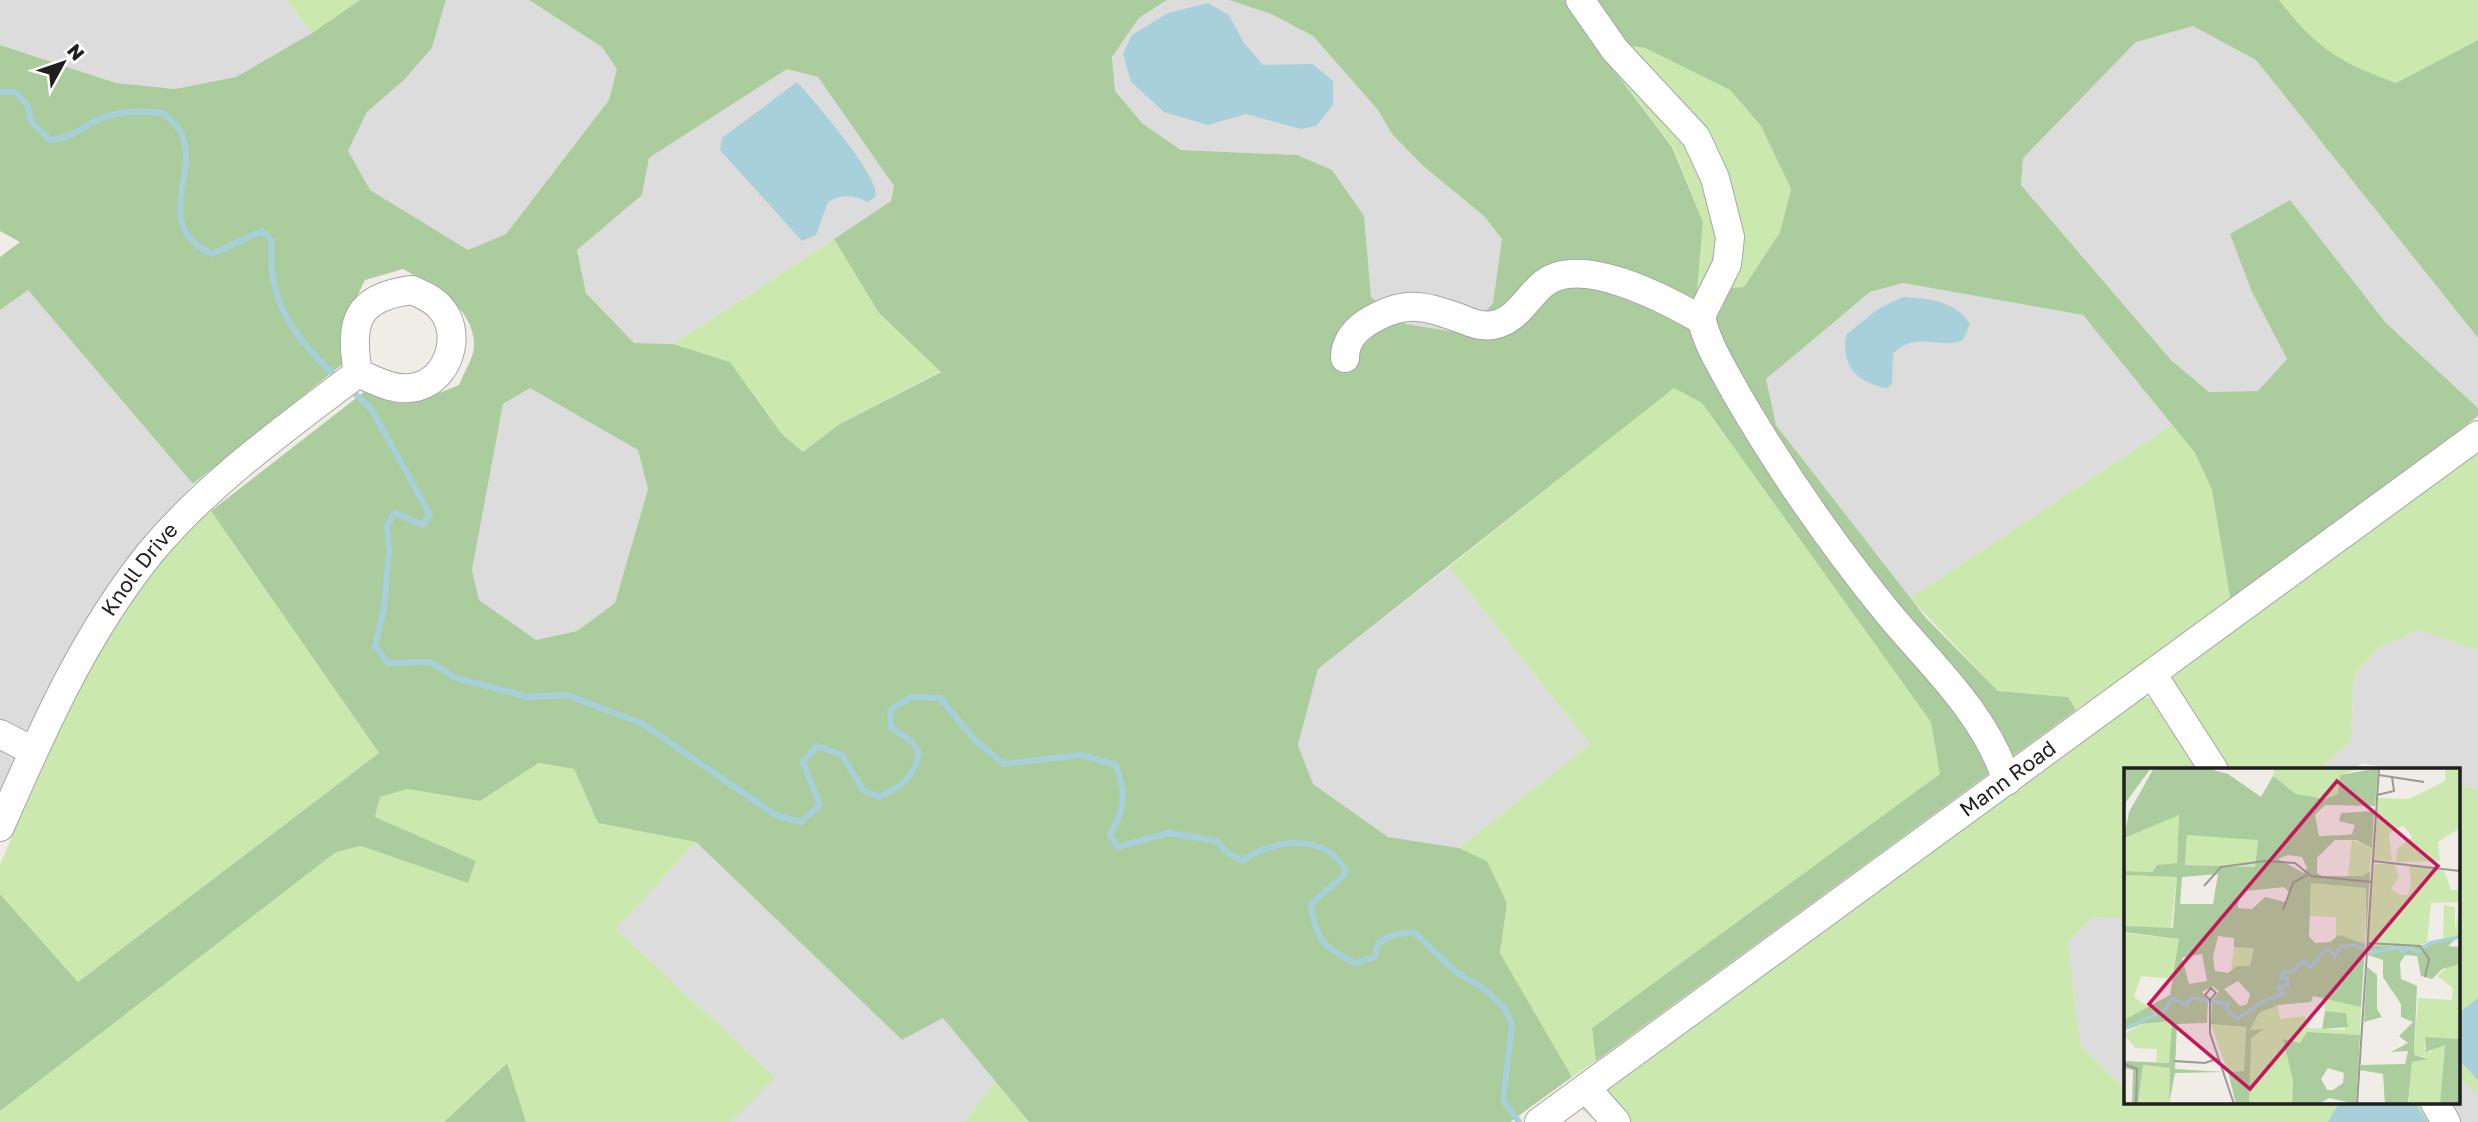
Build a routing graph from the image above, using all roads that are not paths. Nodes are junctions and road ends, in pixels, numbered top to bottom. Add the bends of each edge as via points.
1 (1580, 0) edge
2 (1702, 320) junction
3 (1345, 358) dead end
4 (359, 373) dead end
5 (2478, 435) edge
6 (2153, 675) junction
7 (0, 734) edge
8 (33, 751) junction
9 (2213, 768) edge
10 (2007, 781) junction
11 (0, 827) edge
12 (1586, 1087) junction
13 (2436, 1104) edge
14 (1539, 1122) edge
15 (1616, 1122) edge
16 (2446, 1122) edge

1 - 2 street via 1615,50 1696,137 1715,178 1730,237 1727,264 1706,301
2 - 3 street via 1618,280 1569,275 1552,278 1521,310 1494,325 1404,305 1357,330 1345,349
2 - 10 street via 1716,357 1764,441 1887,612 1986,731
4 - 8 street, Knoll Drive via 206,494 150,554 89,640
5 - 6 street, Mann Road
6 - 9 street
6 - 10 street, Mann Road
7 - 8 street
8 - 11 street, Knoll Drive
10 - 12 street, Mann Road
12 - 14 street, Mann Road
12 - 15 street
13 - 16 street

